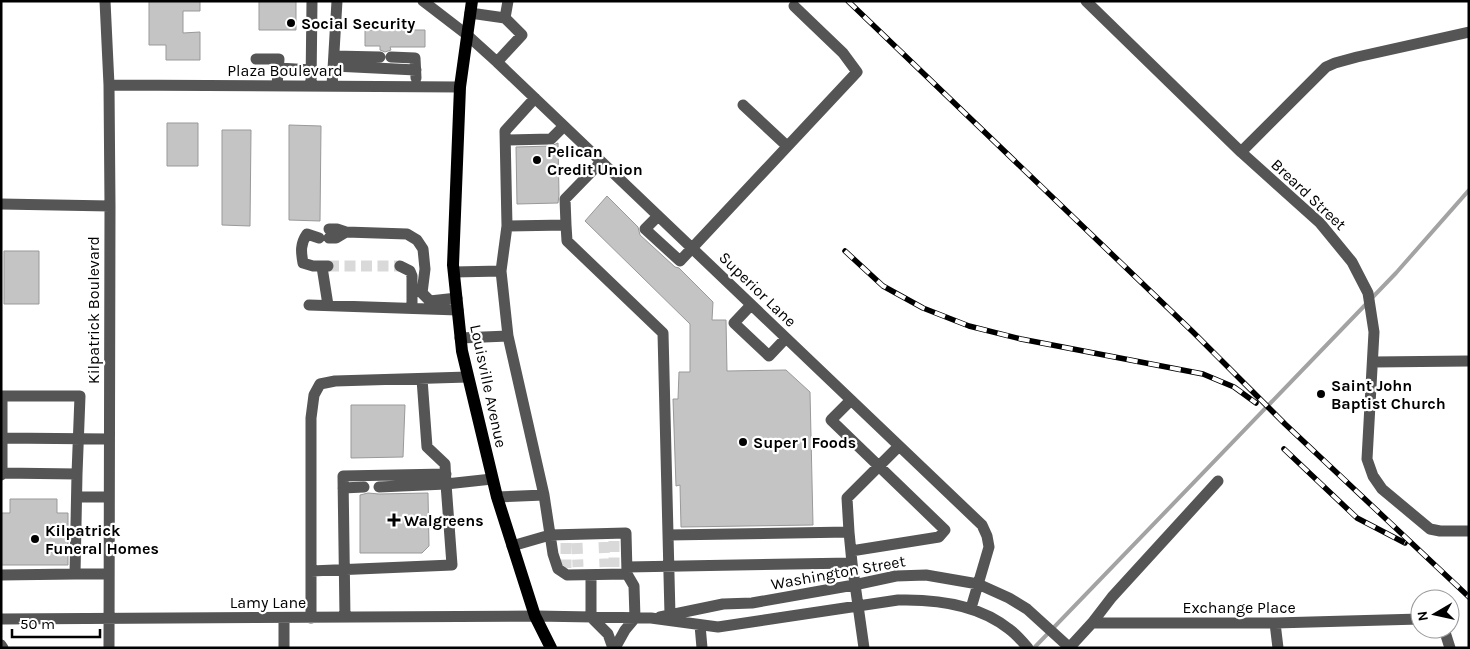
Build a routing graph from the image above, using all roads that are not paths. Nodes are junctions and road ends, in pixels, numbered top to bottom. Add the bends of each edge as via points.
1 (105, 1) edge
2 (312, 1) edge
3 (337, 1) edge
4 (413, 1) edge
5 (423, 1) edge
6 (508, 1) edge
7 (1086, 1) edge
8 (794, 6) dead end
9 (471, 7) edge
10 (505, 18) junction
11 (1469, 32) edge
12 (466, 34) junction
13 (256, 59) dead end
14 (334, 61) junction
15 (497, 62) junction
16 (278, 68) junction
17 (311, 70) junction
18 (416, 70) junction
19 (109, 85) junction
20 (278, 86) junction
21 (311, 86) junction
22 (332, 86) junction
23 (417, 87) junction
24 (460, 87) junction
25 (534, 98) junction
26 (743, 105) dead end
27 (564, 126) junction
28 (506, 140) junction
29 (787, 146) junction
30 (1241, 152) junction
31 (601, 162) junction
32 (1, 204) edge
33 (110, 206) junction
34 (658, 216) junction
35 (566, 225) junction
36 (507, 226) junction
37 (692, 248) junction
38 (400, 266) dead end
39 (501, 271) junction
40 (454, 272) junction
41 (457, 304) junction
42 (309, 305) dead end
43 (751, 305) junction
44 (328, 306) junction
45 (412, 308) junction
46 (508, 336) junction
47 (460, 338) junction
48 (786, 338) junction
49 (1469, 361) edge
50 (1372, 362) junction
51 (468, 377) junction
52 (422, 379) junction
53 (851, 400) junction
54 (2, 438) edge
55 (78, 438) junction
56 (109, 439) junction
57 (899, 446) junction
58 (880, 466) junction
59 (2, 474) edge
60 (77, 474) junction
61 (446, 479) junction
62 (492, 479) junction
63 (1218, 481) dead end
64 (364, 487) dead end
65 (378, 487) dead end
66 (343, 488) junction
67 (544, 496) junction
68 (77, 497) junction
69 (109, 497) junction
70 (497, 497) junction
71 (1469, 531) edge
72 (849, 532) junction
73 (550, 535) junction
74 (668, 535) junction
75 (512, 546) junction
76 (851, 551) junction
77 (852, 564) junction
78 (669, 566) junction
79 (344, 569) junction
80 (311, 571) junction
81 (627, 571) junction
82 (75, 574) junction
83 (108, 574) junction
84 (1, 575) edge
85 (591, 575) junction
86 (978, 584) junction
87 (854, 585) junction
88 (859, 606) junction
89 (971, 608) junction
90 (670, 615) junction
91 (535, 616) junction
92 (345, 617) junction
93 (592, 617) junction
94 (284, 618) junction
95 (310, 618) junction
96 (635, 618) junction
97 (651, 618) junction
98 (1, 619) edge
99 (108, 619) junction
100 (1410, 620) edge
101 (1092, 623) junction
102 (1275, 624) junction
103 (700, 625) junction
104 (1068, 646) edge
105 (109, 648) edge
106 (284, 648) edge
107 (551, 648) edge
108 (614, 648) edge
109 (702, 648) edge
110 (864, 648) edge
111 (1028, 648) edge
112 (1278, 648) edge

1 - 19 street, Kilpatrick Boulevard
2 - 17 street
3 - 14 street
4 - 5 street
5 - 12 street, Superior Lane
6 - 10 street
7 - 30 street, Breard Street
8 - 29 street via 843,53 857,72
9 - 10 street
9 - 12 main road, Louisville Avenue
10 - 15 street via 522,35
11 - 30 street via 1326,67
12 - 15 street, Superior Lane
12 - 24 main road, Louisville Avenue
13 - 16 street via 279,59
14 - 18 street
14 - 18 street via 415,58
14 - 22 street
15 - 25 street, Superior Lane
16 - 17 street
16 - 20 street
17 - 21 street
18 - 23 street
19 - 20 street, Plaza Boulevard
19 - 33 street, Kilpatrick Boulevard
20 - 21 street, Plaza Boulevard
21 - 22 street, Plaza Boulevard
22 - 23 street, Plaza Boulevard
23 - 24 street, Plaza Boulevard
24 - 40 main road, Louisville Avenue
25 - 27 street, Superior Lane
25 - 28 street via 505,130
26 - 29 street
27 - 28 street via 551,138
27 - 31 street, Superior Lane
28 - 36 street
29 - 37 street
30 - 50 street, Breard Street via 1320,223 1352,262 1368,293 1373,324
31 - 34 street, Superior Lane
31 - 35 street via 565,199
32 - 33 street
33 - 56 street, Kilpatrick Boulevard
34 - 37 street, Superior Lane
34 - 37 street via 646,228 652,235 680,261
35 - 36 street
35 - 74 street via 567,241 663,332
36 - 39 street
37 - 43 street, Superior Lane
38 - 45 street via 410,271 412,276
39 - 40 street
39 - 46 street
40 - 41 main road, Louisville Avenue
41 - 44 street via 430,301 422,293 423,248 407,234 346,232 336,238 308,234 300,251 303,263 325,267
41 - 45 street
41 - 47 main road, Louisville Avenue
42 - 44 street
43 - 48 street, Superior Lane
43 - 48 street via 734,323 769,356
44 - 45 street
46 - 47 street
46 - 67 street
47 - 51 main road, Louisville Avenue
48 - 53 street, Superior Lane
49 - 50 street
50 - 71 street, Breard Street via 1367,459 1373,476 1382,489 1430,529
51 - 52 street
51 - 62 main road, Louisville Avenue
52 - 61 street via 426,447 444,464
52 - 80 street via 320,384 314,395 311,418
53 - 57 street, Superior Lane
53 - 58 street via 831,420
54 - 55 street
54 - 55 street via 2,396 80,396
54 - 59 street
55 - 56 street
55 - 60 street
56 - 69 street, Kilpatrick Boulevard
57 - 58 street
57 - 86 street, Superior Lane via 982,525 989,547
58 - 72 street via 847,498
58 - 76 street via 945,530 939,537
59 - 60 street
60 - 68 street
61 - 62 street
61 - 65 street
61 - 66 street via 343,476
61 - 79 street via 452,565
62 - 70 main road, Louisville Avenue
63 - 101 street
64 - 66 street
66 - 79 street
67 - 70 street
67 - 73 street
68 - 69 street
68 - 82 street
69 - 83 street, Kilpatrick Boulevard
70 - 75 main road, Louisville Avenue
72 - 74 street
72 - 76 street
73 - 75 street
73 - 81 street via 571,539 609,538 626,533
73 - 85 street via 558,569
74 - 78 street
75 - 91 main road, Louisville Avenue
76 - 77 street
77 - 78 street
77 - 87 street
78 - 81 street
78 - 90 street
79 - 80 street
79 - 92 street
80 - 95 street
81 - 85 street
81 - 96 street via 634,586
82 - 83 street
82 - 84 street
83 - 99 street, Kilpatrick Boulevard
85 - 93 street
86 - 87 street, Washington Street via 926,575 896,576
86 - 89 street, Superior Lane
86 - 104 street, Washington Street via 1027,609
87 - 88 street
87 - 90 street, Washington Street
88 - 89 street, Washington Street via 924,600
88 - 103 street, Washington Street via 718,627
88 - 110 street
89 - 111 street, Washington Street via 1001,624
90 - 97 street, Washington Street
91 - 92 street, Lamy Lane
91 - 93 street, Washington Street
91 - 107 main road, Louisville Avenue
92 - 95 street, Lamy Lane
93 - 96 street, Washington Street
93 - 108 street via 608,634
94 - 95 street, Lamy Lane
94 - 99 street, Lamy Lane
94 - 106 street
96 - 97 street, Washington Street
96 - 108 street
97 - 103 street, Washington Street
98 - 99 street, Lamy Lane
99 - 105 street, Kilpatrick Boulevard
100 - 102 street, Exchange Place
101 - 102 street, Exchange Place
101 - 104 street
102 - 112 street
103 - 109 street

